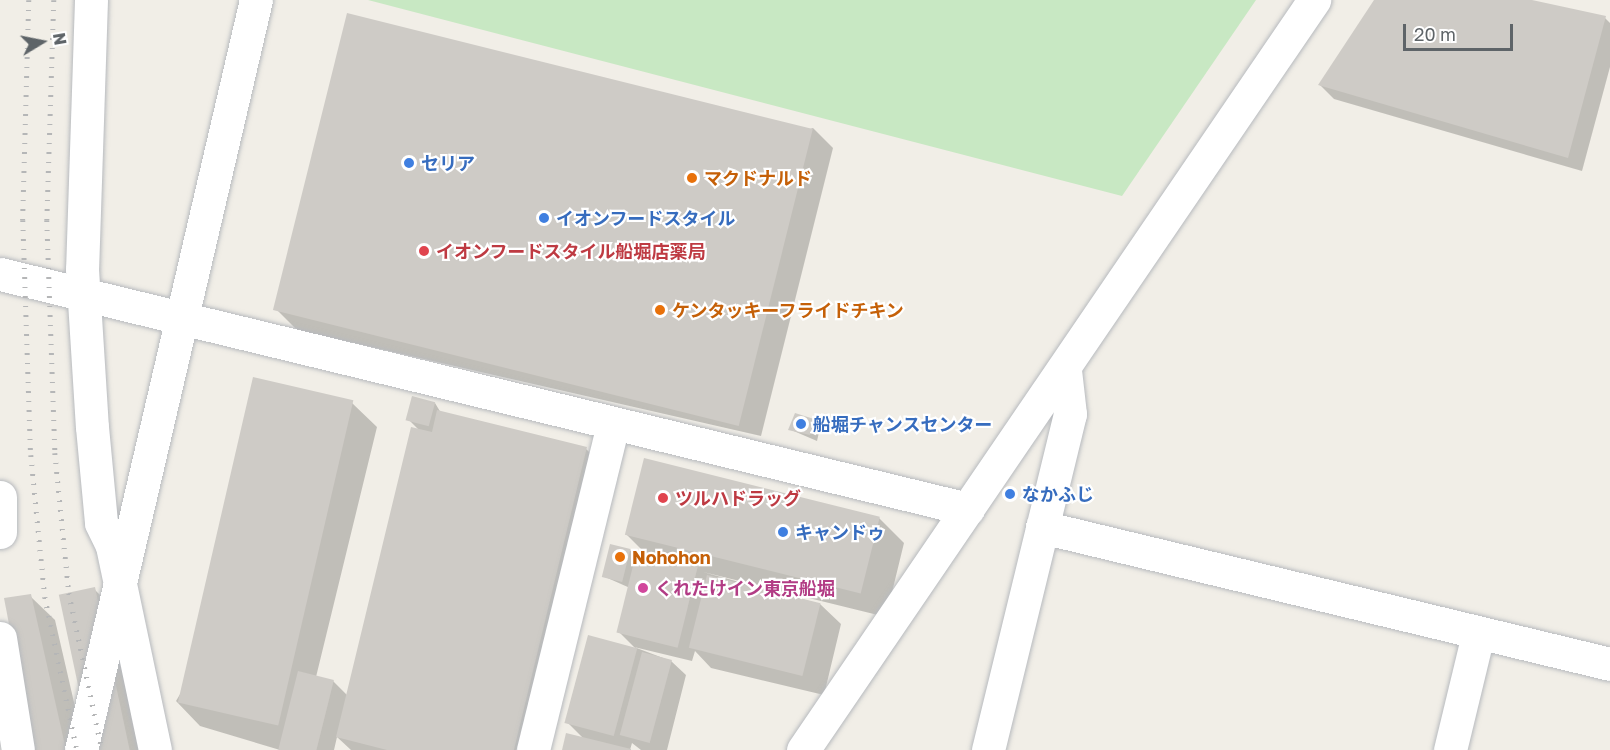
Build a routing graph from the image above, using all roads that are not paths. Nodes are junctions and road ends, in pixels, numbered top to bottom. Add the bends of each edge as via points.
1 (91, 0) edge
2 (256, 0) edge
3 (1314, 0) edge
4 (0, 274) edge
5 (84, 294) junction
6 (180, 320) junction
7 (1065, 370) junction
8 (613, 424) junction
9 (0, 497) edge
10 (968, 508) junction
11 (1042, 527) junction
12 (0, 532) edge
13 (120, 583) junction
14 (1478, 634) junction
15 (0, 638) edge
16 (1610, 664) edge
17 (18, 750) edge
18 (81, 750) edge
19 (156, 750) edge
20 (533, 750) edge
21 (803, 750) edge
22 (988, 750) edge
23 (1450, 750) edge

1 - 5 street
2 - 6 street
3 - 7 street
4 - 5 street
5 - 6 street
5 - 13 street via 101,523 110,537
6 - 8 street
6 - 13 street
7 - 10 street
7 - 11 street via 1070,414
8 - 10 street
8 - 20 street
9 - 12 street
10 - 21 street
11 - 14 street
11 - 22 street
13 - 18 street
13 - 19 street
14 - 16 street
14 - 23 street
15 - 17 street

